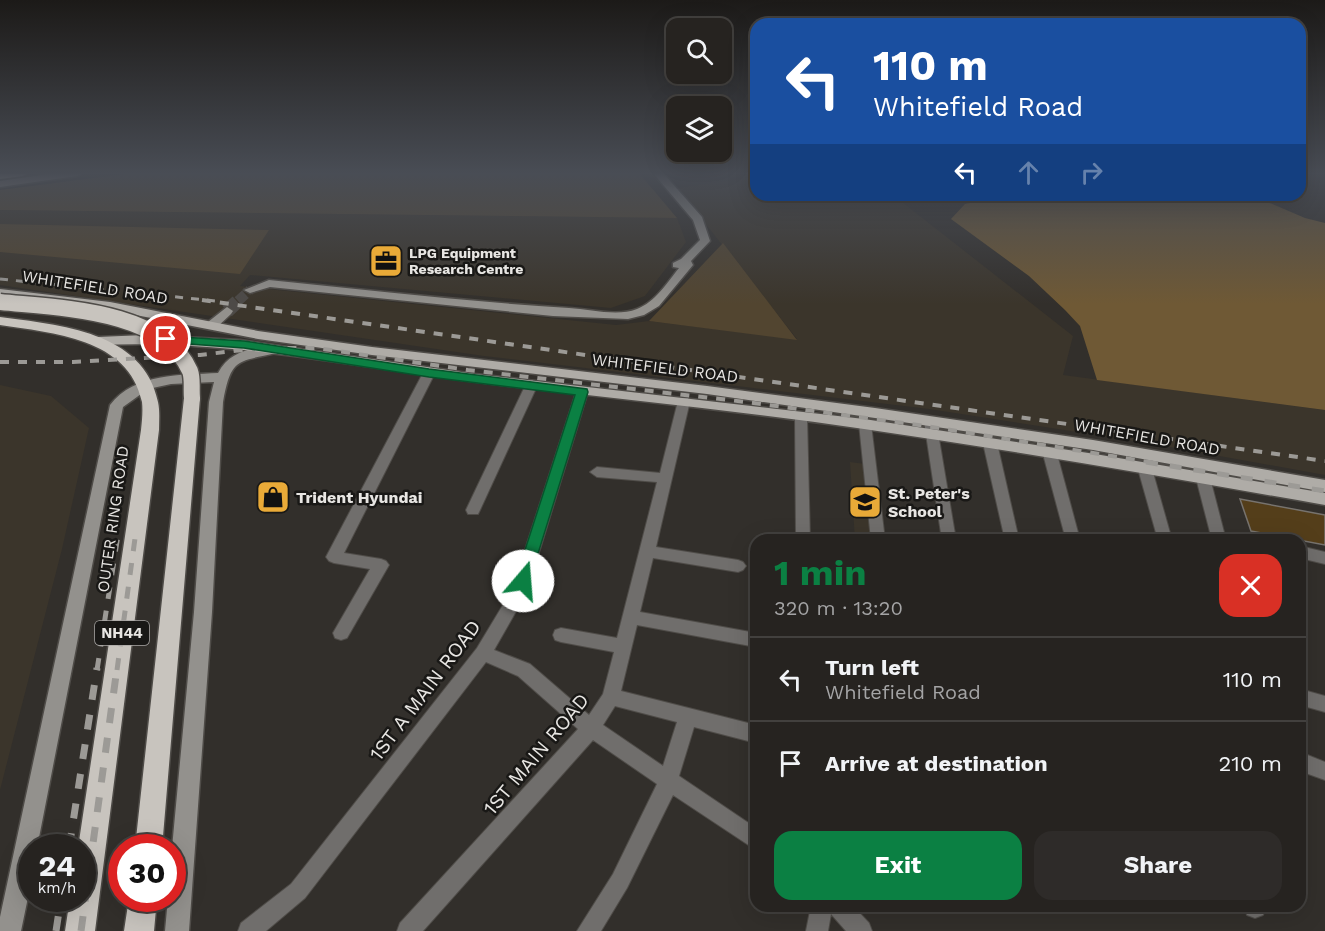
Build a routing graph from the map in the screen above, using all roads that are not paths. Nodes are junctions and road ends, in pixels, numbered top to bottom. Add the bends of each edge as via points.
1 (696, 216) edge
2 (0, 292) edge
3 (0, 302) edge
4 (564, 310) junction
5 (227, 311) tunnel mouth
6 (0, 321) edge
7 (212, 325) junction
8 (98, 341) junction
9 (278, 349) junction
10 (429, 373) junction
11 (221, 377) junction
12 (532, 384) junction
13 (144, 386) junction
14 (582, 392) junction
15 (684, 401) junction
16 (801, 416) junction
17 (865, 424) junction
18 (931, 428) junction
19 (990, 443) junction
20 (1050, 453) junction
21 (1144, 469) junction
22 (597, 472) dead end
23 (664, 478) junction
24 (1203, 478) junction
25 (1325, 486) edge
26 (1325, 499) edge
27 (473, 510) dead end
28 (803, 534) edge
29 (877, 534) edge
30 (948, 534) edge
31 (1011, 534) edge
32 (1071, 534) edge
33 (1163, 534) edge
34 (1217, 534) edge
35 (646, 551) junction
36 (1306, 553) edge
37 (1325, 558) edge
38 (738, 566) dead end
39 (630, 617) junction
40 (340, 633) dead end
41 (561, 635) dead end
42 (750, 639) edge
43 (623, 646) junction
44 (483, 653) junction
45 (610, 697) junction
46 (1306, 699) edge
47 (1325, 704) edge
48 (688, 717) junction
49 (591, 728) junction
50 (750, 732) edge
51 (1306, 763) edge
52 (1325, 771) edge
53 (668, 778) junction
54 (149, 834) edge
55 (750, 836) edge
56 (141, 912) edge
57 (821, 912) edge
58 (844, 912) edge
59 (9, 931) edge
60 (80, 931) edge
61 (139, 931) edge
62 (177, 931) edge
63 (249, 931) edge
64 (408, 931) edge
65 (588, 931) edge
66 (817, 931) edge
67 (861, 931) edge

1 - 4 street via 705,241 653,304 640,313 616,316
2 - 7 main road, WHITEFIELD ROAD via 110,306
3 - 54 highway, NH44, bridge via 123,319 164,338 190,371 192,398
4 - 4 street via 268,283 250,288 267,280
5 - 7 street
6 - 8 highway, OUTER RING ROAD / NH44
7 - 18 main road, WHITEFIELD ROAD via 372,351 707,390
8 - 9 main road, WHITEFIELD ROAD via 179,339
8 - 13 highway, OUTER RING ROAD / NH44 via 134,365
9 - 10 main road, WHITEFIELD ROAD
9 - 11 street via 246,353 229,364
10 - 12 main road, WHITEFIELD ROAD
10 - 40 street via 334,557 381,565
11 - 13 street
11 - 62 street via 216,402
12 - 14 main road, WHITEFIELD ROAD
12 - 27 street
13 - 59 street via 117,405
13 - 60 highway, OUTER RING ROAD / NH44 via 150,402 150,430
14 - 15 main road, WHITEFIELD ROAD
14 - 44 street, 1ST A MAIN ROAD via 519,592
15 - 16 main road, WHITEFIELD ROAD
15 - 23 street, 1ST MAIN ROAD
16 - 17 main road, WHITEFIELD ROAD
16 - 28 street
17 - 18 main road, WHITEFIELD ROAD
17 - 29 street
18 - 19 main road, WHITEFIELD ROAD
18 - 25 main road, WHITEFIELD ROAD via 1093,445
18 - 30 street
19 - 20 main road, WHITEFIELD ROAD
19 - 31 street
20 - 21 main road, WHITEFIELD ROAD
20 - 32 street
21 - 24 main road, WHITEFIELD ROAD
21 - 33 street
22 - 23 street
23 - 35 street, 1ST MAIN ROAD
24 - 26 main road, WHITEFIELD ROAD
24 - 34 street
35 - 38 street
35 - 39 street, 1ST MAIN ROAD
36 - 37 street
39 - 42 street
39 - 43 street, 1ST MAIN ROAD
41 - 43 street
43 - 45 street, 1ST MAIN ROAD
44 - 49 street via 524,670
44 - 63 street, 1ST A MAIN ROAD via 297,891
45 - 48 street
45 - 49 street, 1ST MAIN ROAD
46 - 47 street
48 - 50 street
48 - 53 street
49 - 53 street
49 - 64 street, 1ST MAIN ROAD
51 - 52 street
53 - 55 street
53 - 65 street via 620,881
56 - 61 highway
57 - 66 street
58 - 67 street

